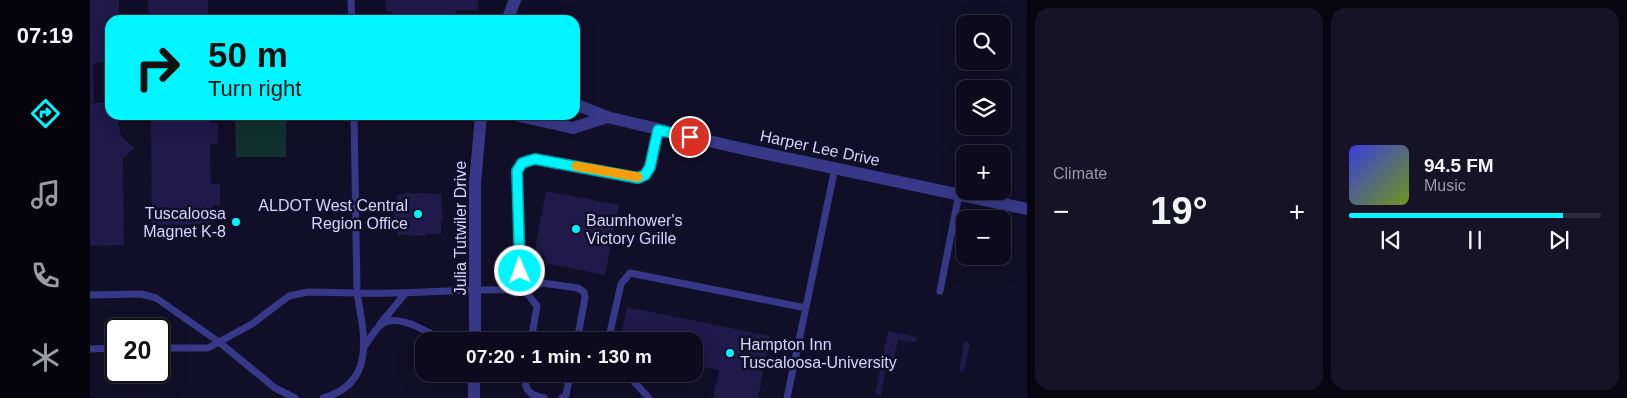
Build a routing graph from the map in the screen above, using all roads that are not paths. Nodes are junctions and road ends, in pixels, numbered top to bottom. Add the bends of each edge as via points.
1 (351, 0) edge
2 (515, 0) edge
3 (352, 15) edge
4 (509, 15) edge
5 (580, 106) edge
6 (606, 118) junction
7 (354, 120) edge
8 (481, 120) edge
9 (537, 120) edge
10 (658, 130) junction
11 (835, 168) junction
12 (956, 193) edge
13 (958, 200) edge
14 (986, 200) edge
15 (1027, 209) edge
16 (476, 289) junction
17 (516, 290) junction
18 (940, 291) dead end
19 (526, 292) junction
20 (357, 293) junction
21 (404, 295) junction
22 (90, 296) edge
23 (806, 308) junction
24 (377, 328) junction
25 (425, 332) edge
26 (475, 332) edge
27 (533, 332) edge
28 (578, 332) edge
29 (610, 332) edge
30 (219, 342) junction
31 (365, 346) junction
32 (105, 348) edge
33 (170, 348) edge
34 (90, 349) edge
35 (474, 382) edge
36 (524, 382) edge
37 (568, 382) edge
38 (634, 382) edge
39 (474, 397) edge
40 (295, 398) edge
41 (323, 398) edge
42 (544, 398) edge
43 (562, 398) edge
44 (649, 398) edge
45 (787, 398) edge

1 - 3 lane
2 - 4 street
5 - 6 street, Harper Lee Drive
6 - 9 street, Harper Lee Drive via 573,128
6 - 10 street, Harper Lee Drive
7 - 20 lane
8 - 16 street, Julia Tutwiler Drive via 475,184
10 - 11 street, Harper Lee Drive
10 - 17 lane via 650,167 645,175 638,178 535,159 522,163 517,171 520,271
11 - 12 street, Harper Lee Drive
11 - 23 lane
13 - 18 lane
14 - 15 street, Harper Lee Drive
16 - 17 lane
16 - 21 lane
16 - 26 street, Julia Tutwiler Drive
17 - 19 lane
19 - 27 lane via 537,306
19 - 28 lane via 542,284 578,288 584,292
20 - 21 lane
20 - 30 lane via 308,292 289,296 252,324
20 - 31 lane
21 - 24 lane
22 - 30 lane via 141,294 156,298
23 - 29 lane via 630,273 621,284
23 - 45 lane
24 - 25 lane via 389,321 404,322
24 - 31 lane
30 - 33 lane via 208,348
30 - 40 lane via 275,388
31 - 41 lane via 360,369 352,380 342,390
32 - 34 lane
35 - 39 street
36 - 42 lane via 526,391
37 - 43 lane via 566,395
38 - 44 lane

